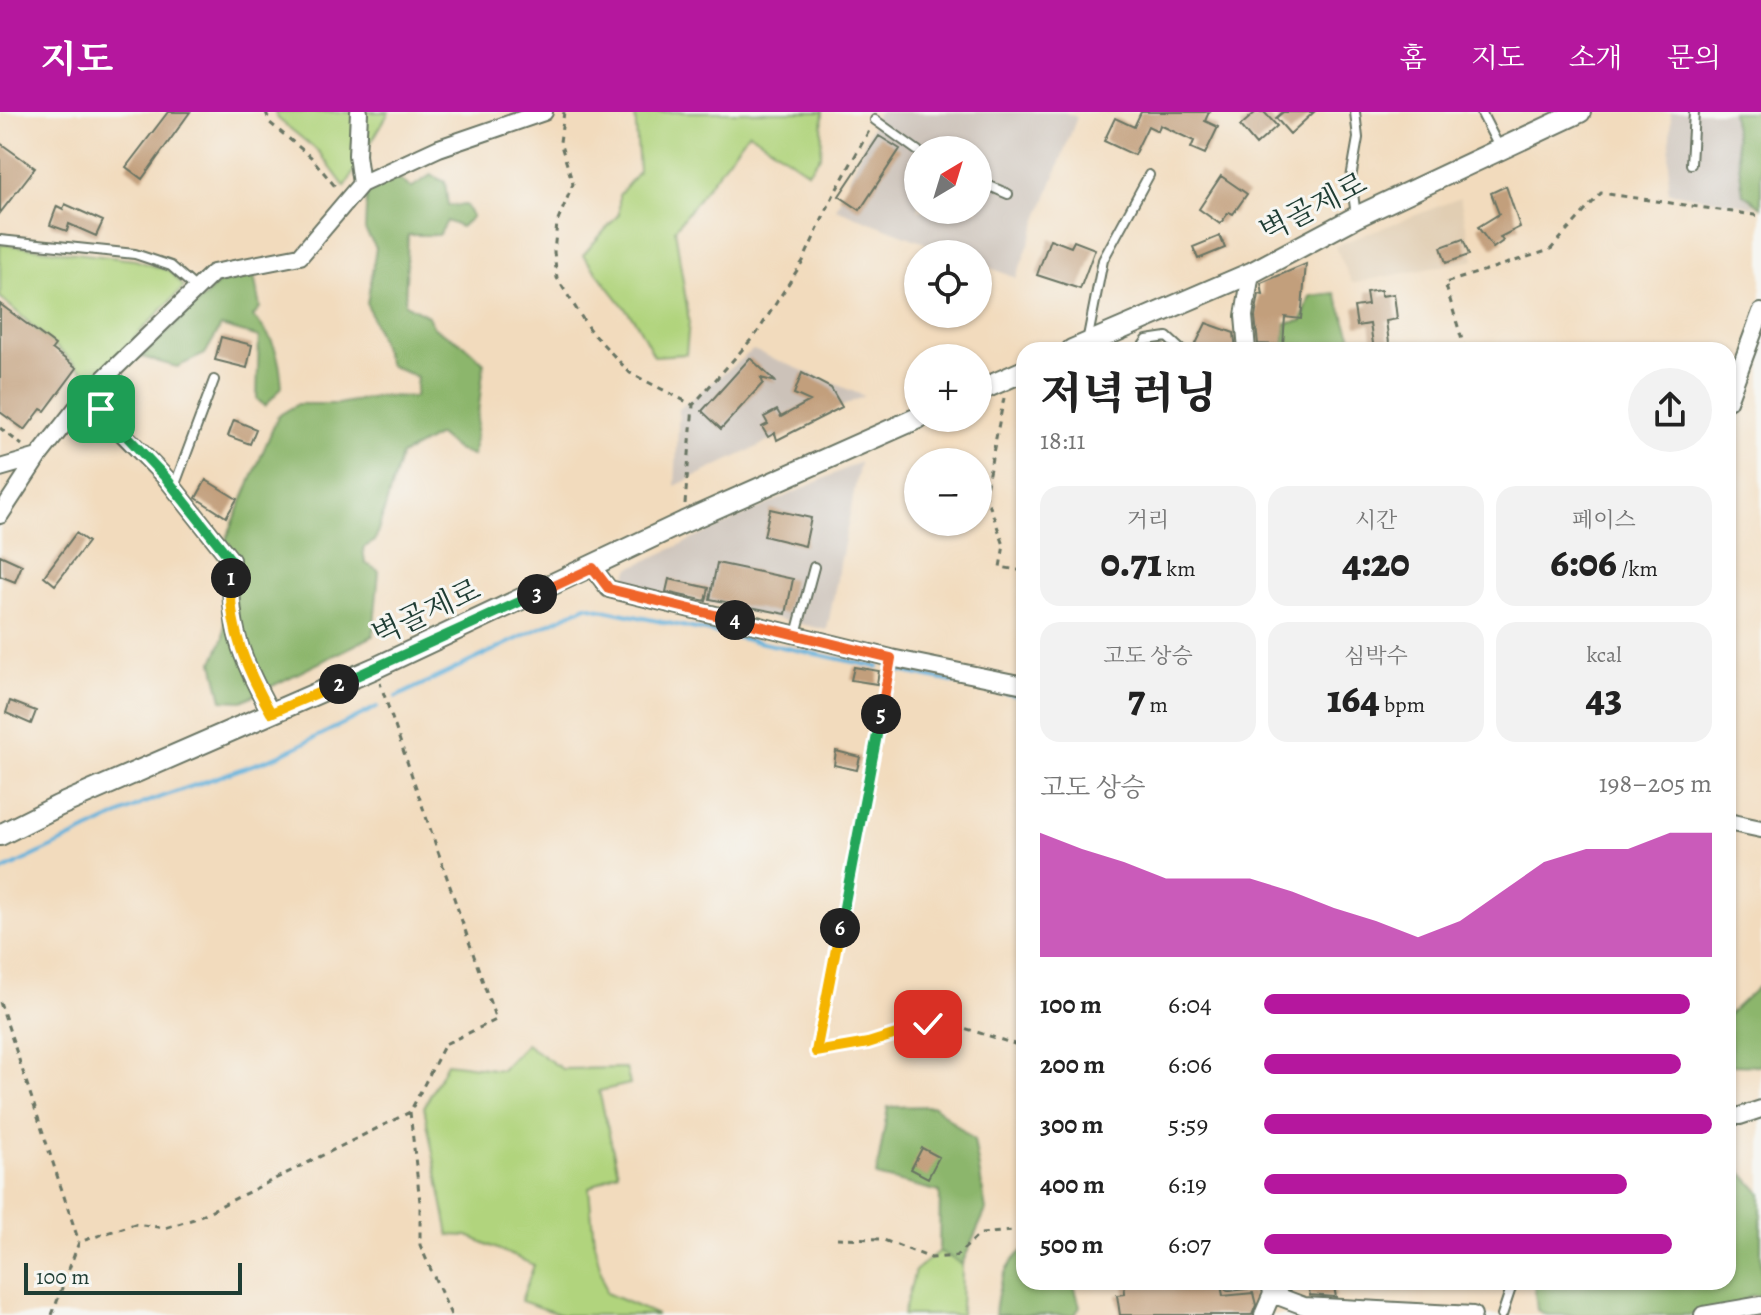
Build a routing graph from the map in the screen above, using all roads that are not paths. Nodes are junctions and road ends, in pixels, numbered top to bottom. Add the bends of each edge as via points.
1 (359, 112) edge
2 (544, 112) edge
3 (1355, 112) edge
4 (1481, 112) edge
5 (1580, 112) edge
6 (1694, 112) edge
7 (875, 120) road end
8 (904, 141) edge
9 (1501, 149) junction
10 (1691, 164) dead end
11 (1149, 175) dead end
12 (361, 184) junction
13 (992, 187) edge
14 (1008, 194) dead end
15 (1356, 217) junction
16 (0, 240) edge
17 (1251, 273) junction
18 (197, 289) junction
19 (1761, 312) edge
20 (1081, 342) edge
21 (1092, 342) edge
22 (1146, 342) edge
23 (1172, 342) edge
24 (1246, 342) edge
25 (1016, 375) edge
26 (1736, 379) edge
27 (214, 380) dead end
28 (992, 385) edge
29 (86, 396) junction
30 (904, 424) edge
31 (38, 457) junction
32 (0, 468) edge
33 (173, 488) junction
34 (0, 515) edge
35 (814, 567) dead end
36 (593, 568) junction
37 (796, 635) junction
38 (1016, 683) edge
39 (271, 713) junction
40 (1736, 824) edge
41 (1761, 829) edge
42 (0, 835) edge
43 (1761, 1109) edge
44 (1740, 1116) dead end
45 (1267, 1290) edge
46 (1277, 1290) edge
47 (1510, 1290) edge
48 (1761, 1305) edge
49 (1263, 1315) edge
50 (1473, 1315) edge
51 (1502, 1315) edge
52 (1703, 1315) edge

1 - 12 street
2 - 12 street via 439,148
3 - 15 lane via 1358,138 1351,178
4 - 9 lane
5 - 9 street, 벽골제로
6 - 10 lane
7 - 8 lane
9 - 15 street, 벽골제로
11 - 20 lane via 1103,260
12 - 18 street via 300,256 213,273
13 - 14 lane
15 - 17 street, 벽골제로
16 - 18 lane via 135,254 171,266
17 - 21 street, 벽골제로
17 - 24 street via 1244,316
18 - 29 street
19 - 26 street
22 - 23 lane via 1167,337
25 - 28 street
27 - 33 lane
29 - 31 street
29 - 33 street
30 - 36 street, 벽골제로
31 - 32 street
31 - 34 street
33 - 39 street via 231,560 229,606 244,664
35 - 37 lane
36 - 37 street via 609,589
36 - 39 street, 벽골제로
37 - 38 street
39 - 42 street, 벽골제로
40 - 41 street
43 - 44 street
45 - 49 street
46 - 50 street via 1319,1308
47 - 51 lane
48 - 52 street

